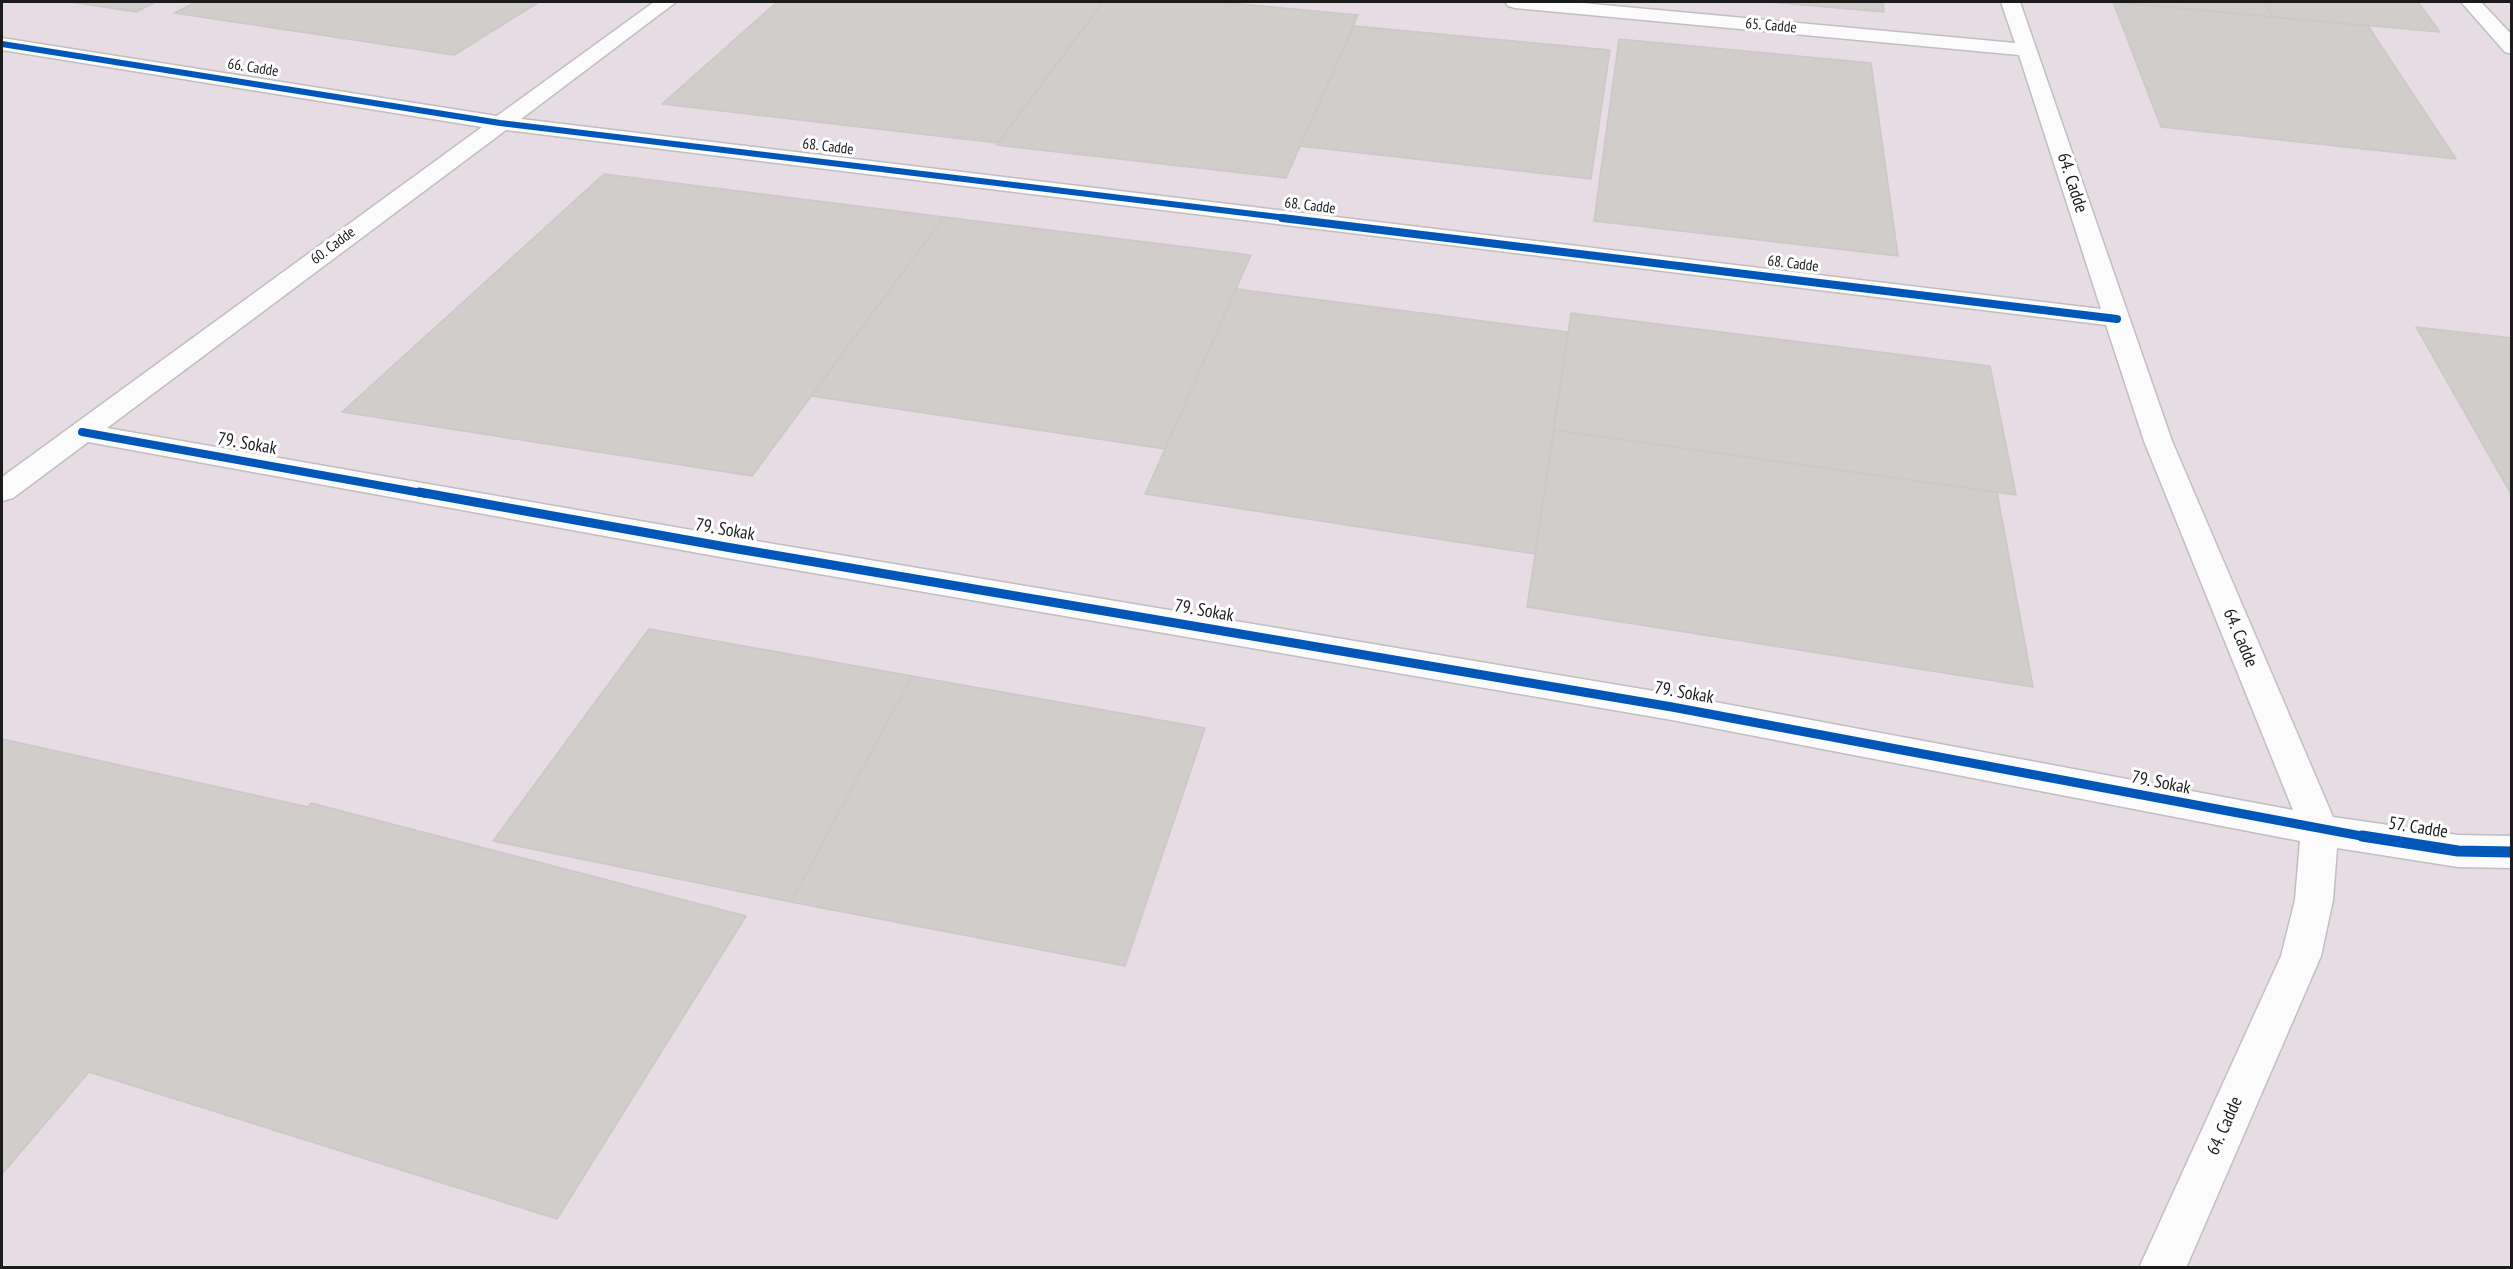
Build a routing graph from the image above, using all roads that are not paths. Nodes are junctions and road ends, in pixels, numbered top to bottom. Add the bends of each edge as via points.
1 (666, 2) edge
2 (1515, 2) edge
3 (2012, 2) edge
4 (2471, 2) edge
5 (2, 44) edge
6 (2511, 48) edge
7 (2028, 50) junction
8 (500, 123) junction
9 (2117, 319) junction
10 (82, 432) junction
11 (2, 491) edge
12 (2320, 830) junction
13 (2511, 852) edge
14 (2162, 1268) edge

1 - 8 street, 60. Cadde
2 - 7 street, 65. Cadde
3 - 7 street, 64. Cadde
4 - 6 street
5 - 8 street, 66. Cadde
7 - 9 street, 64. Cadde
8 - 9 street, 68. Cadde
8 - 10 street, 60. Cadde
9 - 12 street, 64. Cadde via 2158,441
10 - 11 street, 60. Cadde
10 - 12 street, 79. Sokak via 726,547 1672,707
12 - 13 street, 57. Cadde via 2458,852
12 - 14 street, 64. Cadde via 2314,900 2301,956

